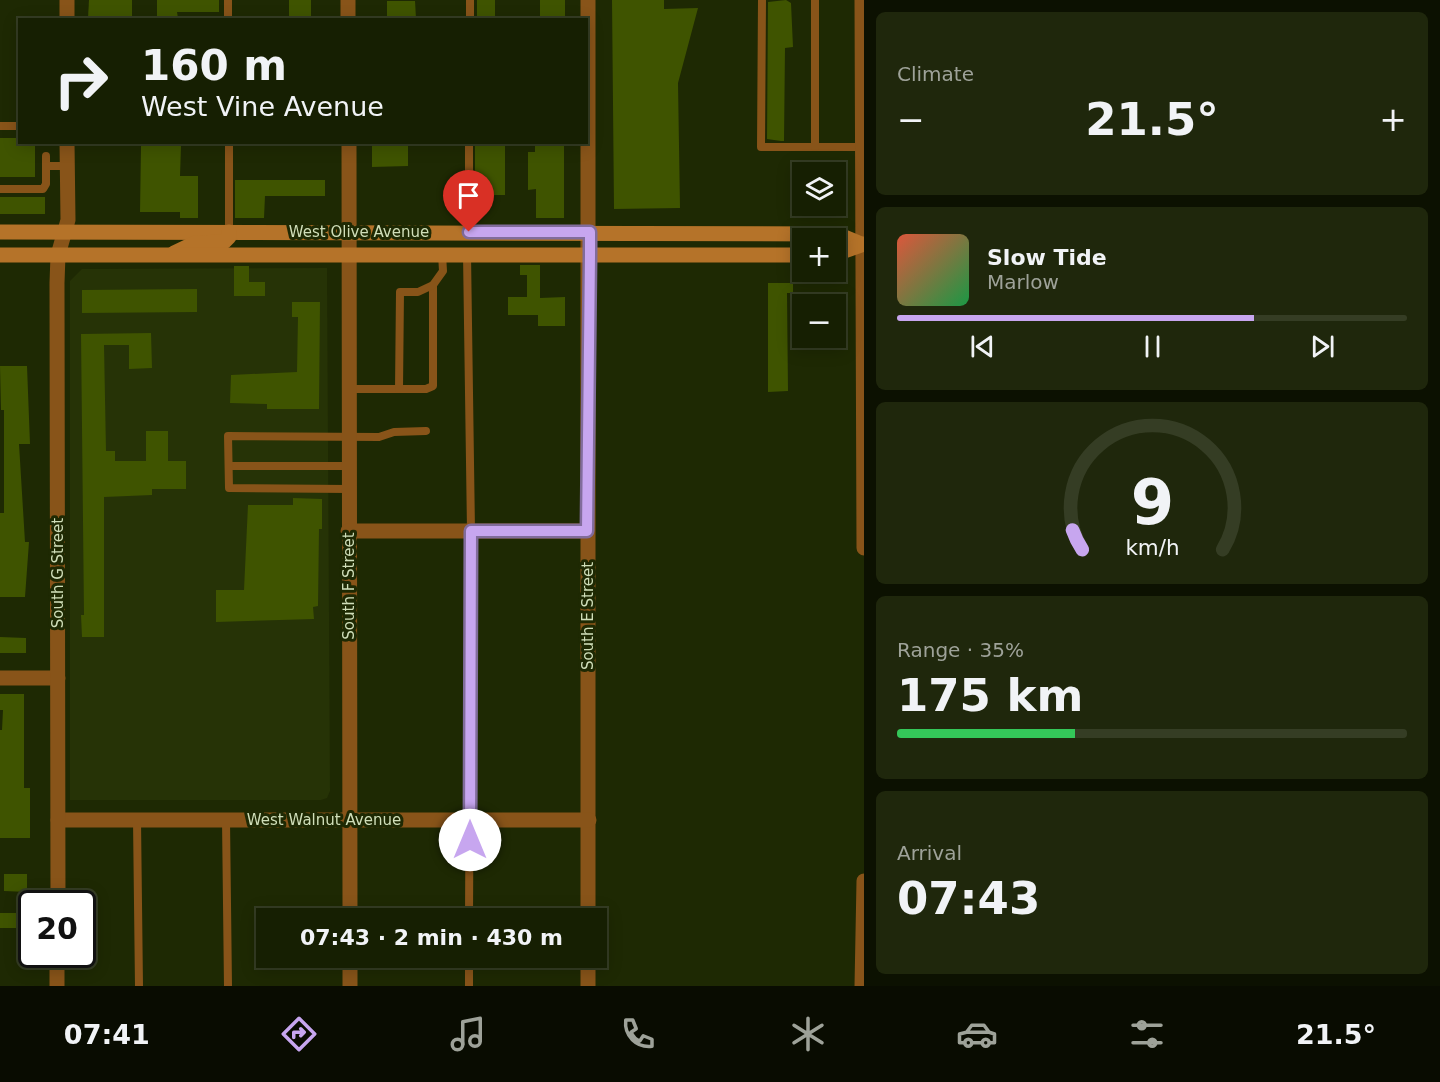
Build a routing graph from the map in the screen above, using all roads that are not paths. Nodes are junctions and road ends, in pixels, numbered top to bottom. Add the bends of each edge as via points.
1 (67, 0) edge
2 (228, 0) edge
3 (348, 0) edge
4 (470, 0) edge
5 (588, 0) edge
6 (762, 0) edge
7 (815, 0) edge
8 (862, 0) edge
9 (67, 18) edge
10 (228, 18) edge
11 (348, 18) edge
12 (470, 18) edge
13 (863, 26) edge
14 (863, 62) edge
15 (863, 98) edge
16 (0, 126) edge
17 (18, 126) edge
18 (862, 137) edge
19 (67, 144) edge
20 (229, 144) edge
21 (349, 144) edge
22 (469, 144) edge
23 (814, 147) junction
24 (46, 156) dead end
25 (862, 165) edge
26 (46, 166) junction
27 (68, 166) junction
28 (0, 189) edge
29 (862, 200) edge
30 (0, 232) edge
31 (229, 232) junction
32 (350, 232) junction
33 (469, 232) junction
34 (590, 243) junction
35 (62, 244) junction
36 (862, 244) edge
37 (846, 250) edge
38 (442, 254) junction
39 (467, 254) junction
40 (792, 254) edge
41 (0, 255) edge
42 (168, 255) junction
43 (350, 255) junction
44 (433, 285) junction
45 (349, 389) junction
46 (399, 389) junction
47 (426, 432) dead end
48 (349, 437) junction
49 (229, 466) junction
50 (349, 466) junction
51 (349, 489) junction
52 (348, 531) junction
53 (471, 531) junction
54 (587, 531) junction
55 (864, 531) edge
56 (864, 548) edge
57 (0, 678) edge
58 (58, 678) junction
59 (58, 820) junction
60 (137, 820) junction
61 (226, 820) junction
62 (350, 820) junction
63 (470, 820) junction
64 (589, 820) junction
65 (864, 881) edge
66 (58, 890) edge
67 (350, 908) edge
68 (469, 908) edge
69 (588, 908) edge
70 (57, 968) edge
71 (350, 968) edge
72 (469, 968) edge
73 (588, 968) edge
74 (57, 986) edge
75 (139, 986) edge
76 (228, 986) edge
77 (350, 986) edge
78 (469, 986) edge
79 (588, 986) edge
80 (862, 986) edge

1 - 9 street
2 - 10 lane
3 - 11 street
4 - 12 lane
5 - 34 street, South E Street
6 - 23 lane via 761,147
7 - 23 lane
8 - 13 street
13 - 14 street
14 - 15 street
15 - 18 street
16 - 17 lane
18 - 23 lane
18 - 25 street
19 - 27 street, South G Street
20 - 31 lane
21 - 32 street, South F Street
22 - 33 lane
24 - 26 lane
25 - 29 street
26 - 27 lane
26 - 28 lane via 43,189
27 - 35 street, South G Street via 68,220
29 - 36 street
30 - 35 main road, West Olive Avenue
31 - 32 main road, West Olive Avenue
31 - 35 main road, West Olive Avenue
31 - 42 main road via 224,242 195,243
32 - 33 main road, West Olive Avenue
32 - 43 street, South F Street
33 - 34 main road, West Olive Avenue
34 - 36 main road, West Olive Avenue via 837,234
34 - 39 main road, West Olive Avenue
34 - 40 main road, West Olive Avenue
34 - 54 street, South E Street
35 - 41 main road, West Olive Avenue
35 - 42 main road, West Olive Avenue
35 - 58 street, South G Street
36 - 37 main road
36 - 55 street
38 - 39 main road, West Olive Avenue
38 - 43 main road, West Olive Avenue
38 - 44 lane via 443,271
39 - 53 lane
42 - 43 main road, West Olive Avenue
43 - 45 street, South F Street
44 - 46 lane via 418,292 400,292
44 - 46 lane via 434,386
45 - 46 lane
45 - 48 street, South F Street
47 - 48 lane
48 - 49 lane via 228,436
48 - 50 street, South F Street
49 - 50 lane
49 - 51 lane via 229,488
50 - 51 street, South F Street
51 - 52 street, South F Street
52 - 53 street
52 - 62 street, South F Street
53 - 54 street
53 - 63 lane
54 - 64 street, South E Street
55 - 56 street
57 - 58 street
58 - 59 street, South G Street
59 - 60 street, West Walnut Avenue
59 - 66 street, South G Street
60 - 61 street, West Walnut Avenue
60 - 75 lane
61 - 62 street, West Walnut Avenue
61 - 76 lane
62 - 63 street, West Walnut Avenue
62 - 67 street, South F Street
63 - 64 street, West Walnut Avenue
63 - 68 lane
64 - 69 street, South E Street
65 - 80 street
70 - 74 street
71 - 77 street
72 - 78 lane
73 - 79 street

